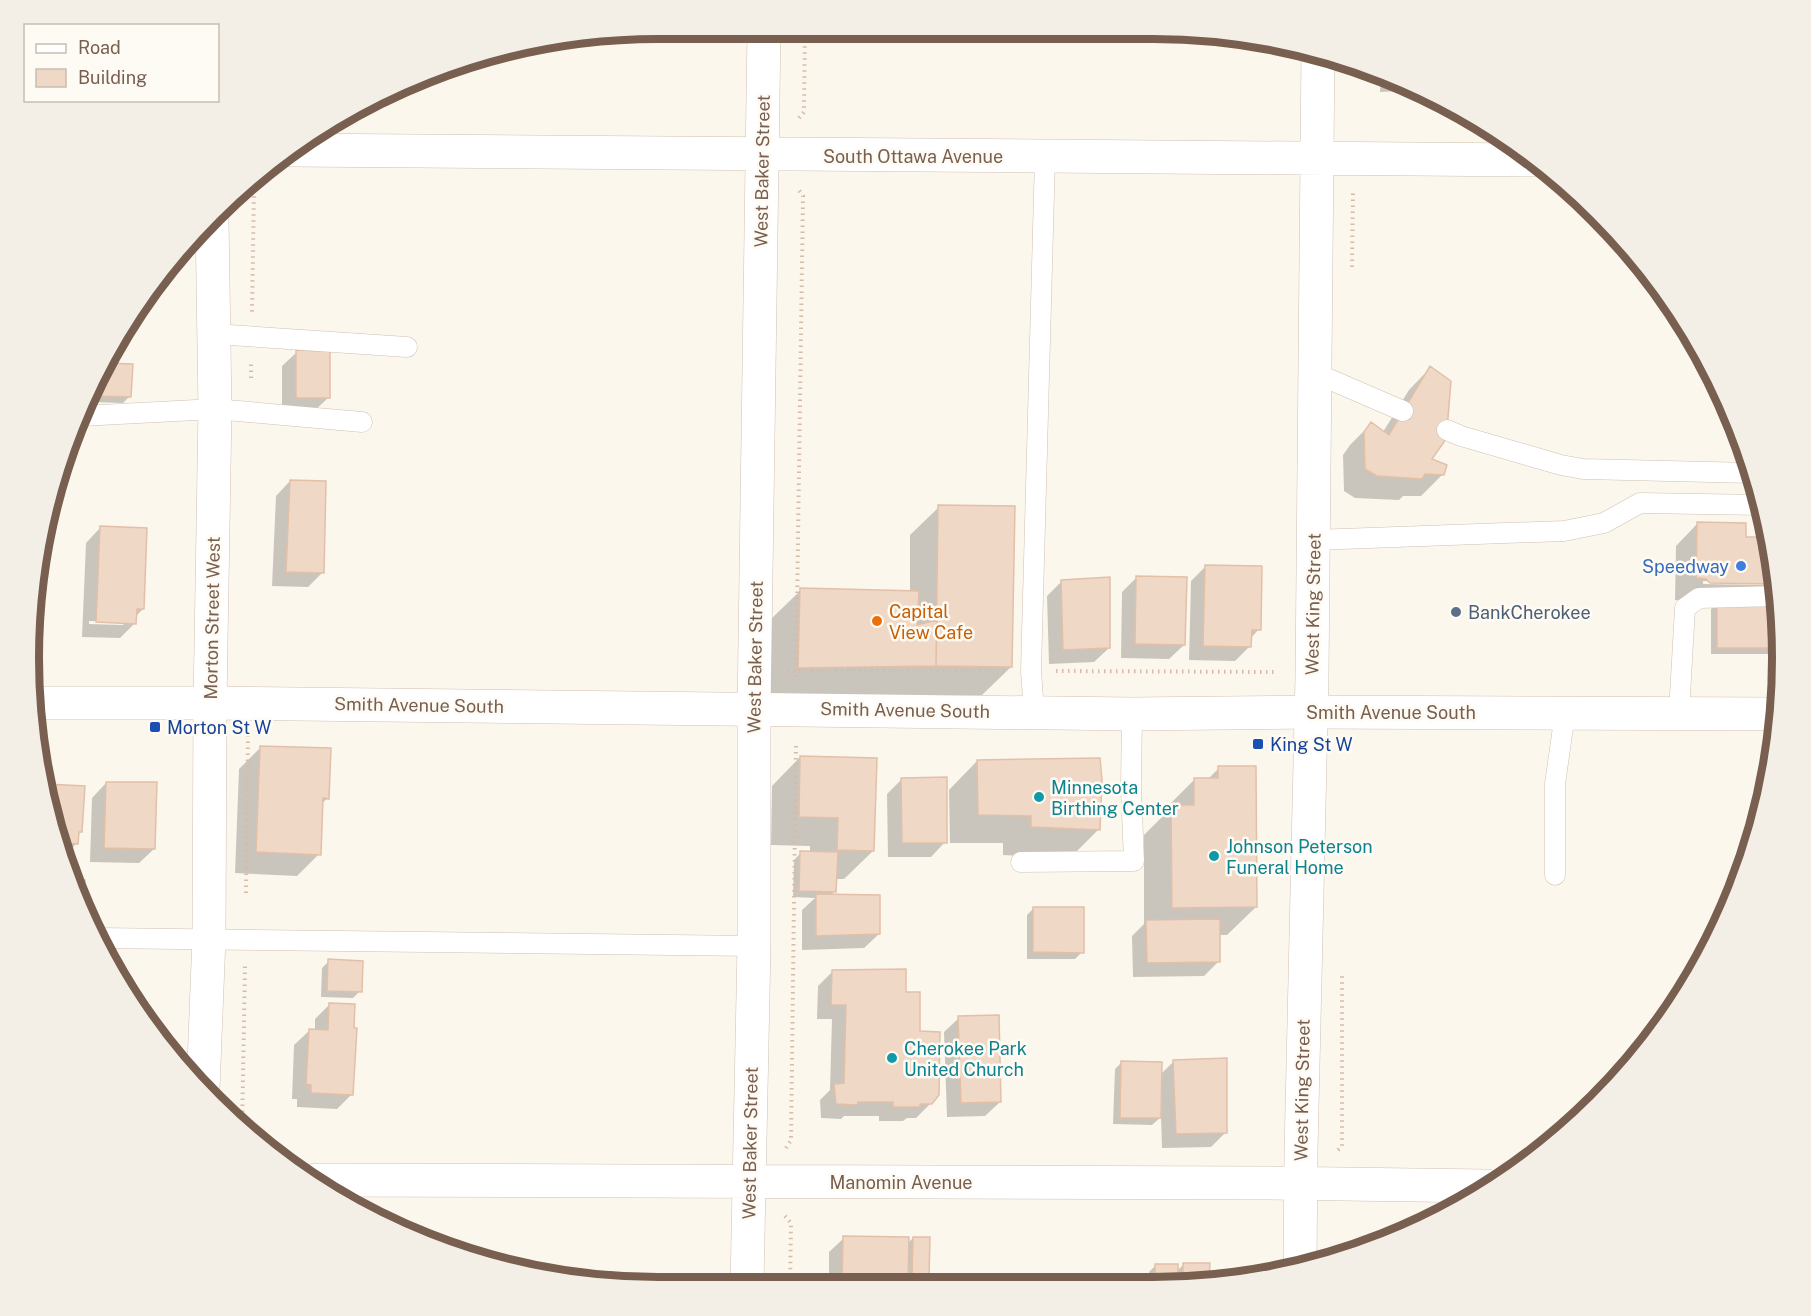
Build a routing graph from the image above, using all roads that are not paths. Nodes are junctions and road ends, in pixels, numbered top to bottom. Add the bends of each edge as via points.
1 (764, 39) edge
2 (1318, 62) edge
3 (304, 150) edge
4 (763, 155) junction
5 (1045, 157) junction
6 (1317, 159) junction
7 (1520, 160) edge
8 (212, 229) edge
9 (214, 334) junction
10 (407, 347) dead end
11 (1315, 373) junction
12 (215, 409) junction
13 (1403, 411) dead end
14 (88, 416) edge
15 (362, 422) dead end
16 (1447, 430) dead end
17 (1743, 473) edge
18 (1753, 505) edge
19 (1314, 540) junction
20 (1769, 596) edge
21 (40, 703) edge
22 (210, 703) junction
23 (754, 709) junction
24 (1034, 712) junction
25 (1312, 712) junction
26 (1565, 713) junction
27 (1679, 713) junction
28 (1132, 714) junction
29 (1769, 714) edge
30 (1021, 862) dead end
31 (1555, 875) dead end
32 (106, 938) edge
33 (209, 938) junction
34 (754, 946) junction
35 (203, 1078) edge
36 (325, 1180) edge
37 (748, 1182) junction
38 (1300, 1183) junction
39 (1476, 1186) edge
40 (1300, 1259) edge
41 (747, 1277) edge

1 - 4 street, West Baker Street
2 - 6 street, West King Street
3 - 4 street, South Ottawa Avenue
4 - 5 street, South Ottawa Avenue
4 - 23 street, West Baker Street
5 - 6 street, South Ottawa Avenue
5 - 24 lane via 1031,671
6 - 7 street, South Ottawa Avenue
6 - 11 street, West King Street
8 - 9 street, Morton Street West
9 - 10 lane
9 - 12 street, Morton Street West
11 - 13 lane
11 - 19 street, West King Street
12 - 14 lane
12 - 15 lane
12 - 22 street, Morton Street West
16 - 17 lane via 1583,469
18 - 19 lane via 1640,503 1604,523 1564,531
19 - 25 street, West King Street
20 - 27 lane via 1699,598 1685,608
21 - 22 street, Smith Avenue South
22 - 23 street, Smith Avenue South
22 - 33 street, Morton Street West
23 - 24 street, Smith Avenue South
23 - 34 street, West Baker Street
24 - 28 street, Smith Avenue South
25 - 26 street, Smith Avenue South
25 - 28 street, Smith Avenue South
25 - 38 street, West King Street
26 - 27 street, Smith Avenue South
26 - 31 lane via 1555,784
27 - 29 street, Smith Avenue South
28 - 30 lane via 1134,861
32 - 33 lane
33 - 34 lane
33 - 35 street, Morton Street West
34 - 37 street, West Baker Street
36 - 37 street, Manomin Avenue
37 - 38 street, Manomin Avenue
37 - 41 street, West Baker Street
38 - 39 street, Manomin Avenue
38 - 40 street, West King Street

